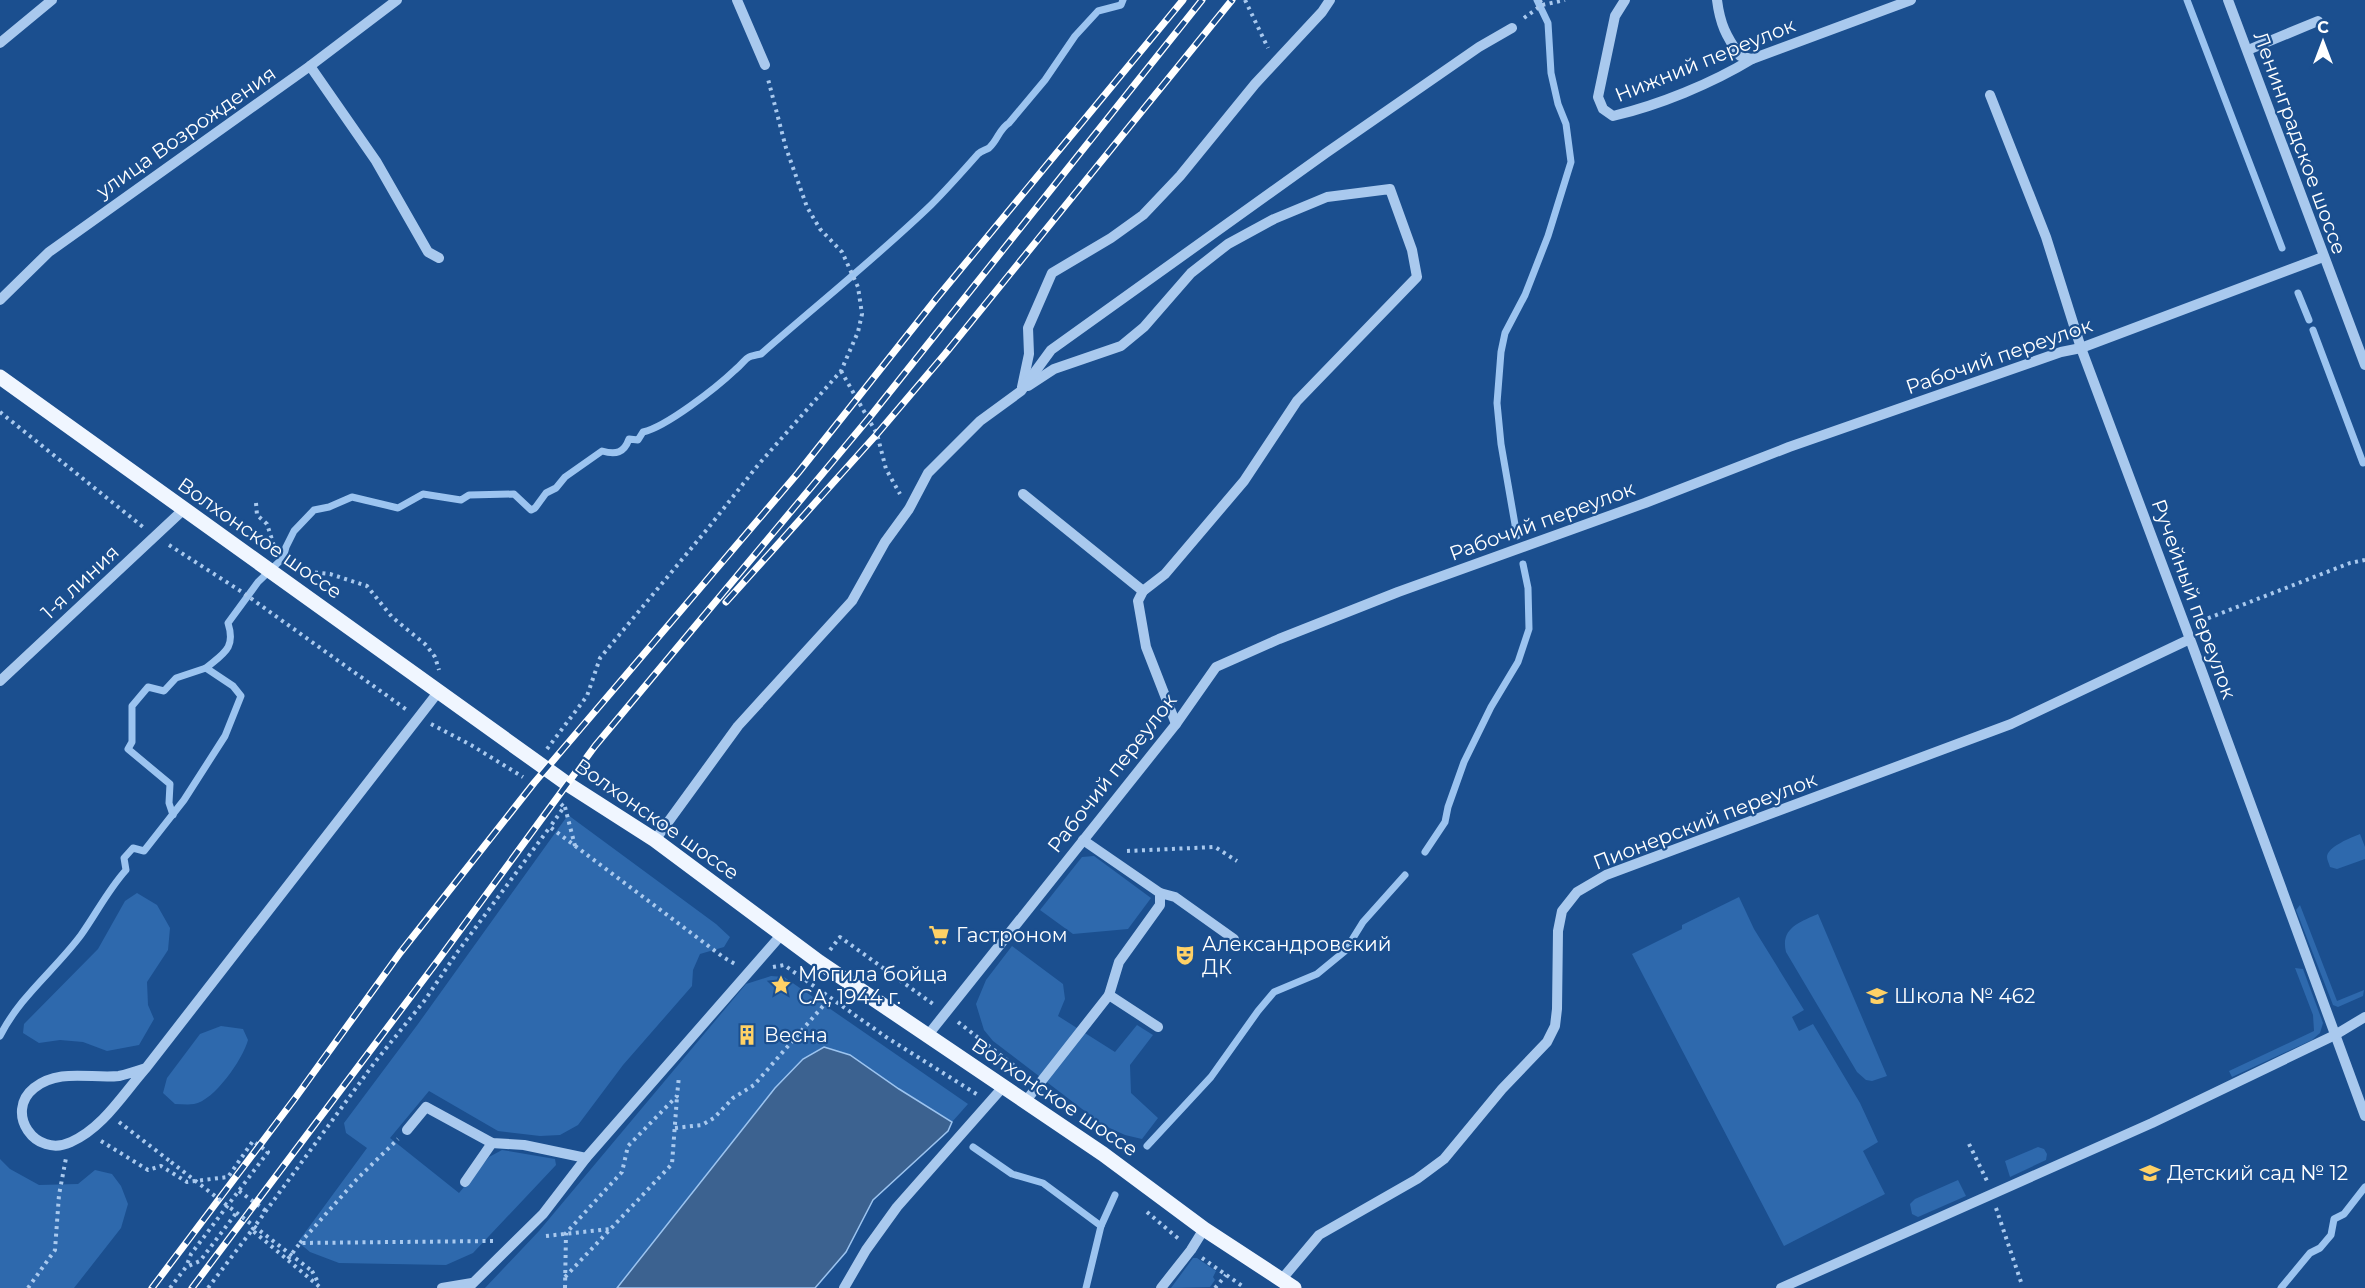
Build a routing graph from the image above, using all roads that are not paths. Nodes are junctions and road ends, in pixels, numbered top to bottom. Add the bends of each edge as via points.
1 (52, 0) edge
2 (397, 0) edge
3 (737, 0) edge
4 (1330, 0) edge
5 (1625, 0) edge
6 (1717, 0) edge
7 (1911, 0) edge
8 (2228, 0) edge
9 (2318, 21) dead end
10 (1512, 28) dead end
11 (0, 43) edge
12 (2248, 50) junction
13 (1752, 59) junction
14 (765, 65) road end
15 (310, 66) junction
16 (1990, 95) dead end
17 (2323, 257) junction
18 (439, 258) dead end
19 (0, 300) edge
20 (2080, 348) junction
21 (2365, 365) edge
22 (0, 377) edge
23 (1021, 391) junction
24 (1023, 494) dead end
25 (183, 510) junction
26 (1143, 591) junction
27 (2190, 639) junction
28 (0, 681) edge
29 (439, 691) junction
30 (1176, 724) junction
31 (655, 840) junction
32 (1083, 840) junction
33 (1160, 893) junction
34 (782, 934) junction
35 (1234, 939) dead end
36 (1109, 995) junction
37 (2365, 1017) edge
38 (1158, 1027) dead end
39 (928, 1035) junction
40 (2335, 1035) junction
41 (146, 1068) junction
42 (1003, 1087) junction
43 (1025, 1102) junction
44 (2365, 1116) edge
45 (407, 1130) road end
46 (492, 1143) junction
47 (586, 1158) junction
48 (465, 1182) dead end
49 (1204, 1229) junction
50 (1288, 1284) edge
51 (470, 1286) edge
52 (442, 1288) edge
53 (844, 1288) edge
54 (1161, 1288) edge
55 (1781, 1288) edge

1 - 11 street
2 - 15 street, улица Возрождения
3 - 14 street
4 - 23 street via 1143,215 1052,273 1028,328 1029,354
5 - 13 street, Нижний переулок via 1615,16 1598,97 1603,109 1613,116 1641,109
6 - 13 street via 1720,22 1730,41 1740,56
7 - 13 street, Нижний переулок
8 - 12 street, Ленинградское шоссе
9 - 12 street
10 - 23 street via 1326,153 1051,350
12 - 17 street, Ленинградское шоссе
15 - 18 street via 376,161 428,252
15 - 19 street, улица Возрождения via 49,252
16 - 20 street, Ручейный переулок via 2046,237
17 - 20 street, Рабочий переулок
17 - 21 street, Ленинградское шоссе
20 - 27 street, Ручейный переулок
20 - 30 street, Рабочий переулок via 1790,447 1279,639 1216,667
22 - 25 main road, Волхонское шоссе
23 - 26 street via 1054,369 1121,345 1144,327 1191,273 1228,244 1327,197 1390,189 1412,250 1417,277 1298,401 1244,481 1164,574
23 - 31 street via 980,421 928,473 852,601 738,726
24 - 26 street
25 - 28 street, 1-я линия
25 - 29 main road, Волхонское шоссе via 260,564 285,574
26 - 30 street via 1138,602 1146,647
27 - 40 street, Ручейный переулок
27 - 50 street, Пионерский переулок via 2011,724 1606,875 1577,892 1562,911 1558,931 1557,1010 1547,1042 1444,1159 1417,1179 1319,1234
29 - 31 main road, Волхонское шоссе via 566,783
29 - 41 street
30 - 32 street, Рабочий переулок
31 - 34 main road, Волхонское шоссе
32 - 33 street
32 - 39 street, Рабочий переулок
33 - 35 street via 1175,897
33 - 36 street via 1160,905 1119,962
34 - 39 main road, Волхонское шоссе
34 - 47 street
36 - 38 street
36 - 43 street
37 - 40 street
39 - 42 main road, Волхонское шоссе
40 - 44 street, Ручейный переулок
40 - 55 street via 2141,1128
41 - 41 street via 120,1076 75,1074 54,1078 34,1088 23,1102 23,1121 32,1137 46,1145 68,1144 88,1133
42 - 43 main road, Волхонское шоссе
42 - 53 street via 897,1207
43 - 49 main road, Волхонское шоссе
45 - 46 street via 426,1107
46 - 47 street via 524,1145
46 - 48 street
47 - 51 street via 543,1214
49 - 50 main road, Волхонское шоссе
49 - 54 street
51 - 52 street

